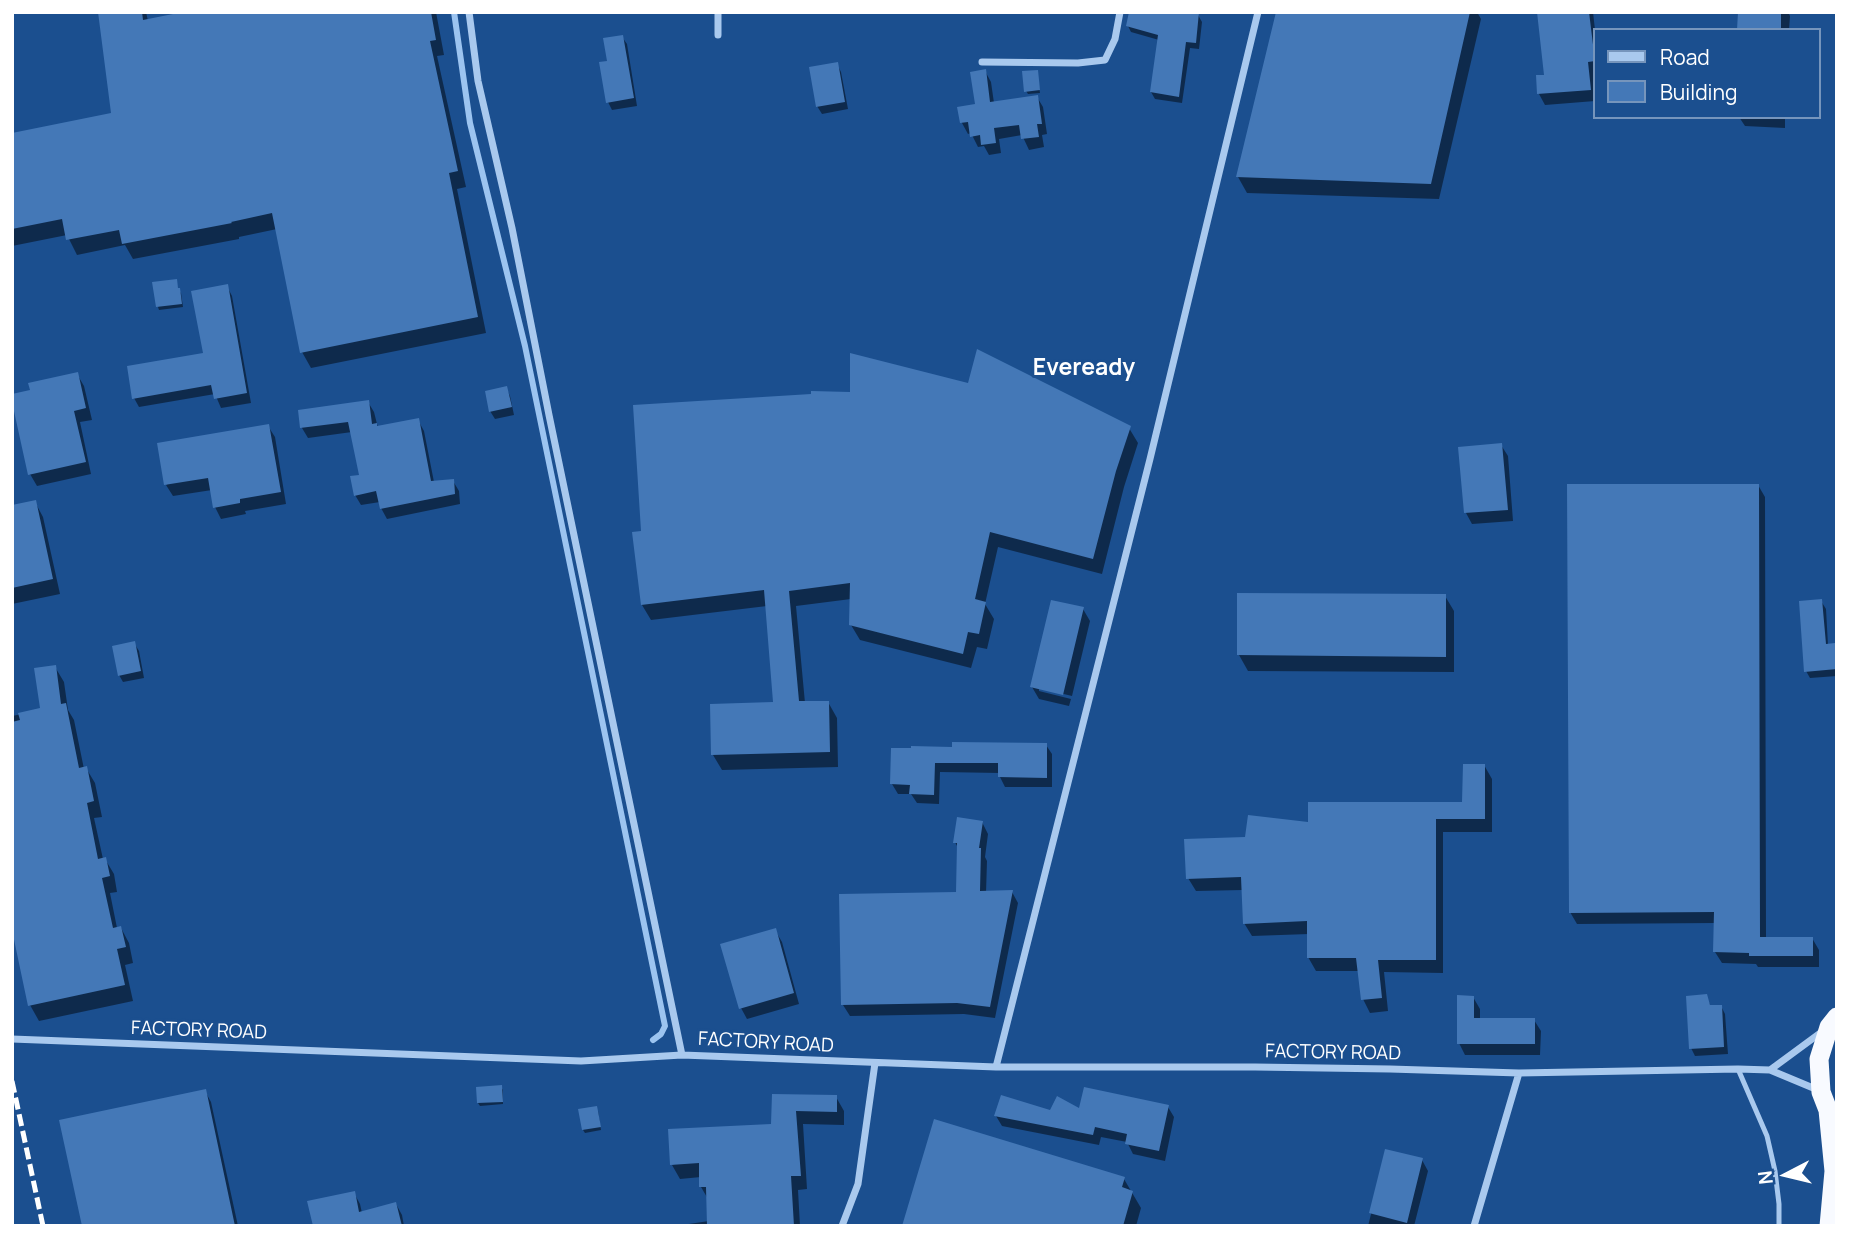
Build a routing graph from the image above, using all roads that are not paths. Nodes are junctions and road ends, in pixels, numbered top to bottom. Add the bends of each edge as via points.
1 (469, 12) edge
2 (718, 12) edge
3 (1120, 12) edge
4 (1258, 12) edge
5 (718, 35) dead end
6 (982, 62) dead end
7 (1833, 1022) edge
8 (12, 1039) edge
9 (682, 1055) junction
10 (875, 1063) junction
11 (996, 1067) junction
12 (1738, 1069) junction
13 (1770, 1070) junction
14 (1519, 1073) junction
15 (1829, 1108) edge
16 (842, 1226) edge
17 (1475, 1226) edge
18 (1779, 1226) edge
19 (1829, 1226) edge

1 - 9 street via 478,81
2 - 5 street
3 - 6 street via 1105,61
4 - 11 street
7 - 13 street
7 - 15 highway via 1819,1059
8 - 9 street, FACTORY ROAD via 581,1061
9 - 10 street, FACTORY ROAD
10 - 11 street, FACTORY ROAD
10 - 16 street via 858,1184
11 - 14 street, FACTORY ROAD
12 - 13 street, FACTORY ROAD
12 - 14 street, FACTORY ROAD
12 - 18 lane via 1767,1136 1780,1204
13 - 15 street
14 - 17 street
15 - 19 highway via 1834,1171

